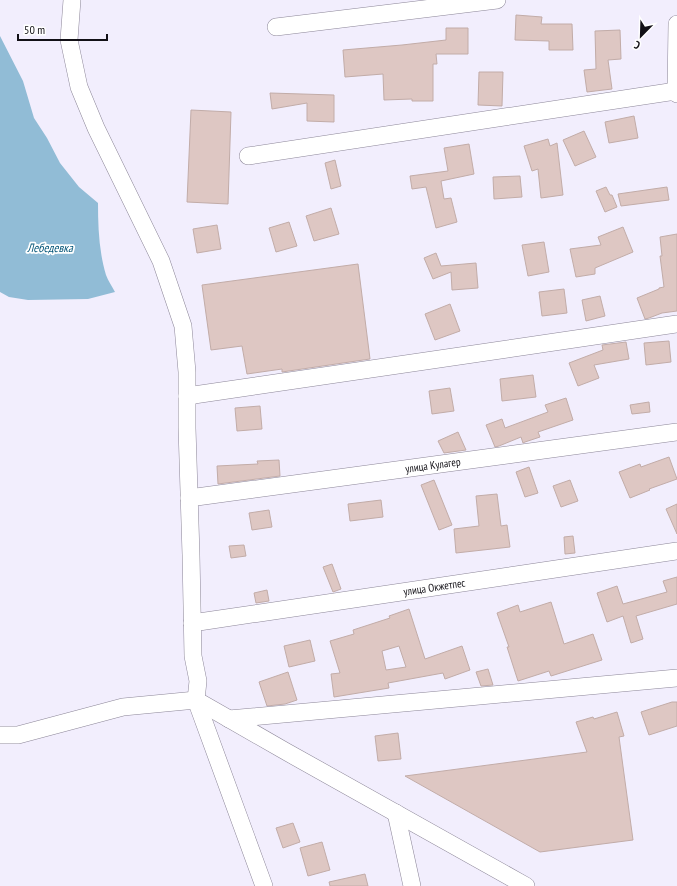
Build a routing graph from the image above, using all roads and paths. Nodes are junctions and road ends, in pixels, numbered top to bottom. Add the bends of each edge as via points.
1 (72, 0) edge
2 (497, 0) edge
3 (677, 24) edge
4 (276, 27) dead end
5 (676, 93) edge
6 (248, 156) dead end
7 (677, 324) edge
8 (187, 396) junction
9 (677, 432) edge
10 (189, 498) junction
11 (677, 551) edge
12 (192, 623) junction
13 (677, 678) edge
14 (196, 700) junction
15 (229, 719) junction
16 (0, 735) edge
17 (396, 813) junction
18 (264, 886) edge
19 (412, 886) edge
20 (526, 886) edge

1 - 8 street via 69,40 79,87 96,128 161,261 183,326
2 - 4 street
3 - 5 street
5 - 6 street
7 - 8 street
8 - 10 street
9 - 10 street, улица Кулагер
10 - 12 street
11 - 12 street, улица Окжетпес
12 - 14 street via 192,656 198,680
13 - 15 street
14 - 15 street
14 - 16 street via 124,707 18,735
14 - 18 street
15 - 17 street
17 - 19 street
17 - 20 street

